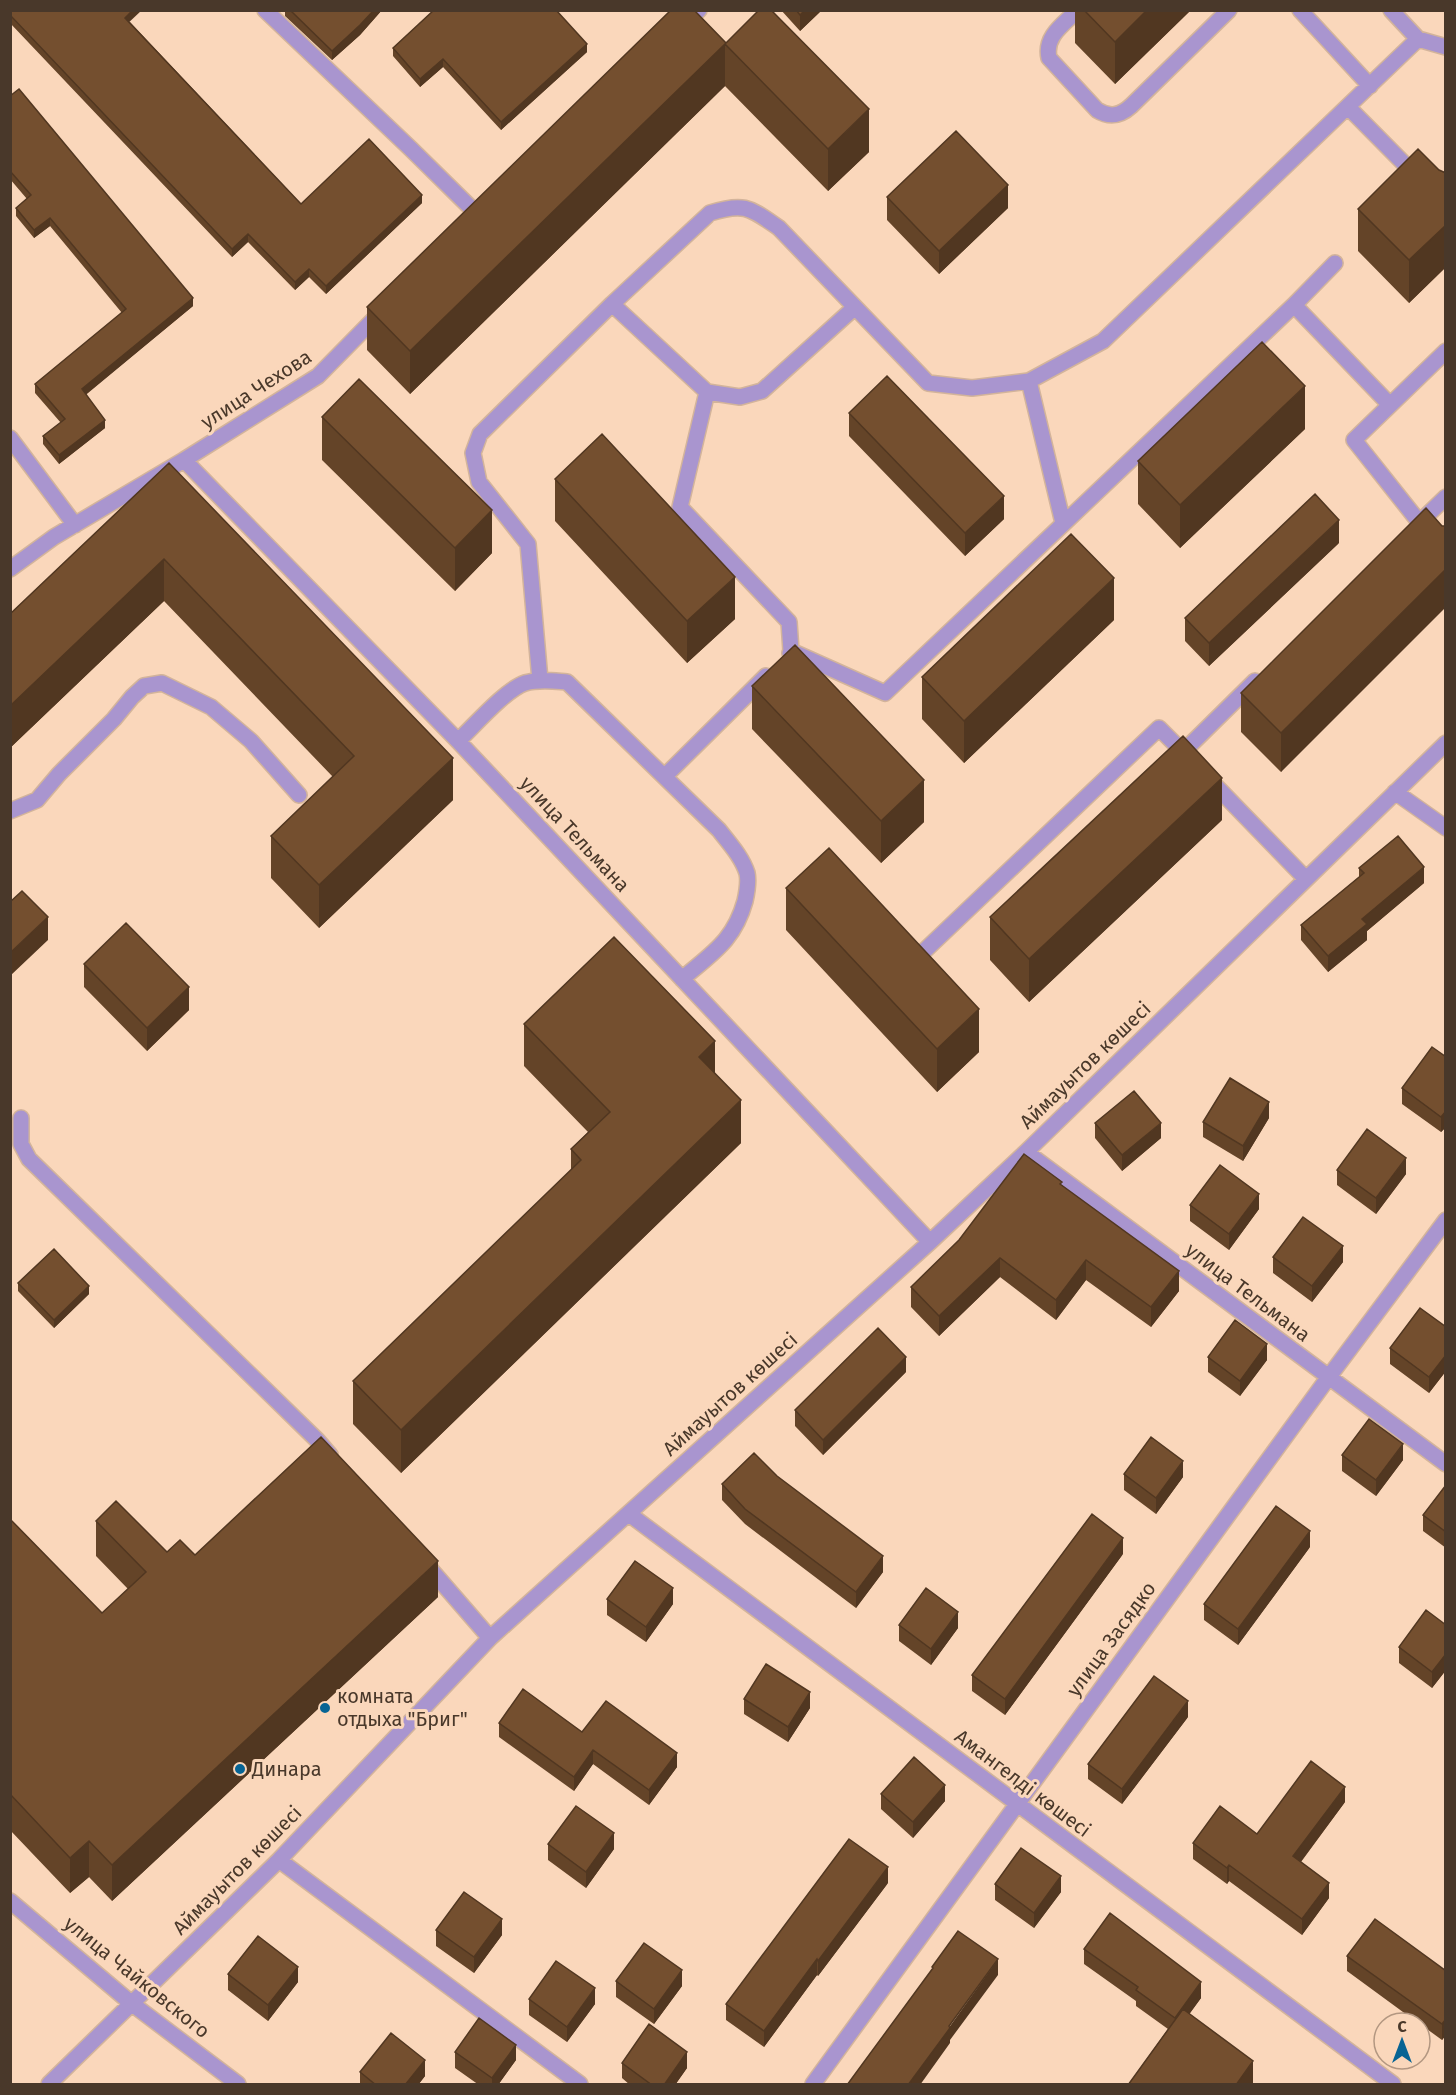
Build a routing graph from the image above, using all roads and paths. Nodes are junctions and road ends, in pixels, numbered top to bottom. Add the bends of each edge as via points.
1 (265, 10) edge
2 (699, 10) edge
3 (1078, 10) edge
4 (1229, 10) edge
5 (1300, 10) edge
6 (1391, 10) edge
7 (673, 34) edge
8 (1419, 39) junction
9 (1446, 47) edge
10 (1370, 86) junction
11 (1348, 108) junction
12 (1446, 206) edge
13 (476, 214) edge
14 (1335, 264) dead end
15 (393, 299) edge
16 (612, 304) junction
17 (1294, 306) junction
18 (854, 308) junction
19 (1446, 351) edge
20 (1029, 381) junction
21 (706, 392) junction
22 (1390, 405) junction
23 (10, 438) edge
24 (184, 460) junction
25 (1446, 497) edge
26 (1063, 523) junction
27 (1419, 523) junction
28 (75, 525) junction
29 (1446, 556) edge
30 (10, 568) edge
31 (783, 660) junction
32 (1266, 670) edge
33 (540, 680) junction
34 (458, 741) junction
35 (1446, 742) edge
36 (1183, 752) junction
37 (665, 776) junction
38 (1395, 792) junction
39 (299, 795) dead end
40 (10, 812) edge
41 (1446, 828) edge
42 (1306, 879) junction
43 (919, 956) edge
44 (682, 979) junction
45 (21, 1118) dead end
46 (1026, 1152) junction
47 (1446, 1220) edge
48 (930, 1242) junction
49 (1328, 1378) junction
50 (1446, 1464) edge
51 (340, 1467) edge
52 (629, 1514) junction
53 (411, 1548) edge
54 (490, 1638) junction
55 (1016, 1804) junction
56 (279, 1860) junction
57 (10, 1901) edge
58 (131, 2003) junction
59 (49, 2085) edge
60 (238, 2085) edge
61 (580, 2085) edge
62 (813, 2085) edge
63 (1393, 2085) edge

1 - 13 street
2 - 7 street
3 - 4 street via 1050,39 1049,58 1097,110 1116,116
5 - 10 street
6 - 8 street
8 - 9 street
8 - 10 street
10 - 11 street
11 - 12 street
11 - 20 street via 1103,341
14 - 17 street
15 - 24 street, улица Чехова via 318,376
16 - 18 street via 710,213 728,207 751,208 779,228
16 - 21 street
16 - 33 street via 480,434 473,453 479,482 528,544
17 - 22 street
17 - 26 street
18 - 20 street via 928,383 972,388
18 - 21 street via 762,391 740,397
19 - 22 street
20 - 26 street
21 - 31 street via 680,507 789,622
22 - 27 street via 1354,440
23 - 28 street
24 - 28 street, улица Чехова
24 - 34 street, улица Тельмана
25 - 27 street
26 - 31 street via 885,693
27 - 29 street
28 - 30 street, улица Чехова
31 - 37 street
32 - 36 street
33 - 34 street via 510,692
33 - 37 street via 567,682
34 - 44 street, улица Тельмана
35 - 38 street, Аймауытов көшесі
36 - 42 street
36 - 43 street via 1159,728
37 - 44 street via 719,830 747,873 747,891 729,938
38 - 41 street
38 - 42 street, Аймауытов көшесі
39 - 40 street via 251,741 211,707 162,683 144,686 38,800
42 - 46 street, Аймауытов көшесі
44 - 48 street, улица Тельмана
45 - 51 street via 21,1144 29,1159
46 - 48 street, Аймауытов көшесі
46 - 49 street, улица Тельмана
47 - 49 street, улица Засядко
48 - 52 street, Аймауытов көшесі
49 - 50 street, улица Тельмана
49 - 55 street, улица Засядко
52 - 54 street, Аймауытов көшесі
52 - 55 street, Амангелді көшесі
53 - 54 street
54 - 56 street, Аймауытов көшесі
55 - 62 street, улица Засядко
55 - 63 street, Амангелді көшесі
56 - 58 street, Аймауытов көшесі
56 - 61 street
57 - 58 street, улица Чайковского
58 - 59 street, Аймауытов көшесі
58 - 60 street, улица Чайковского

